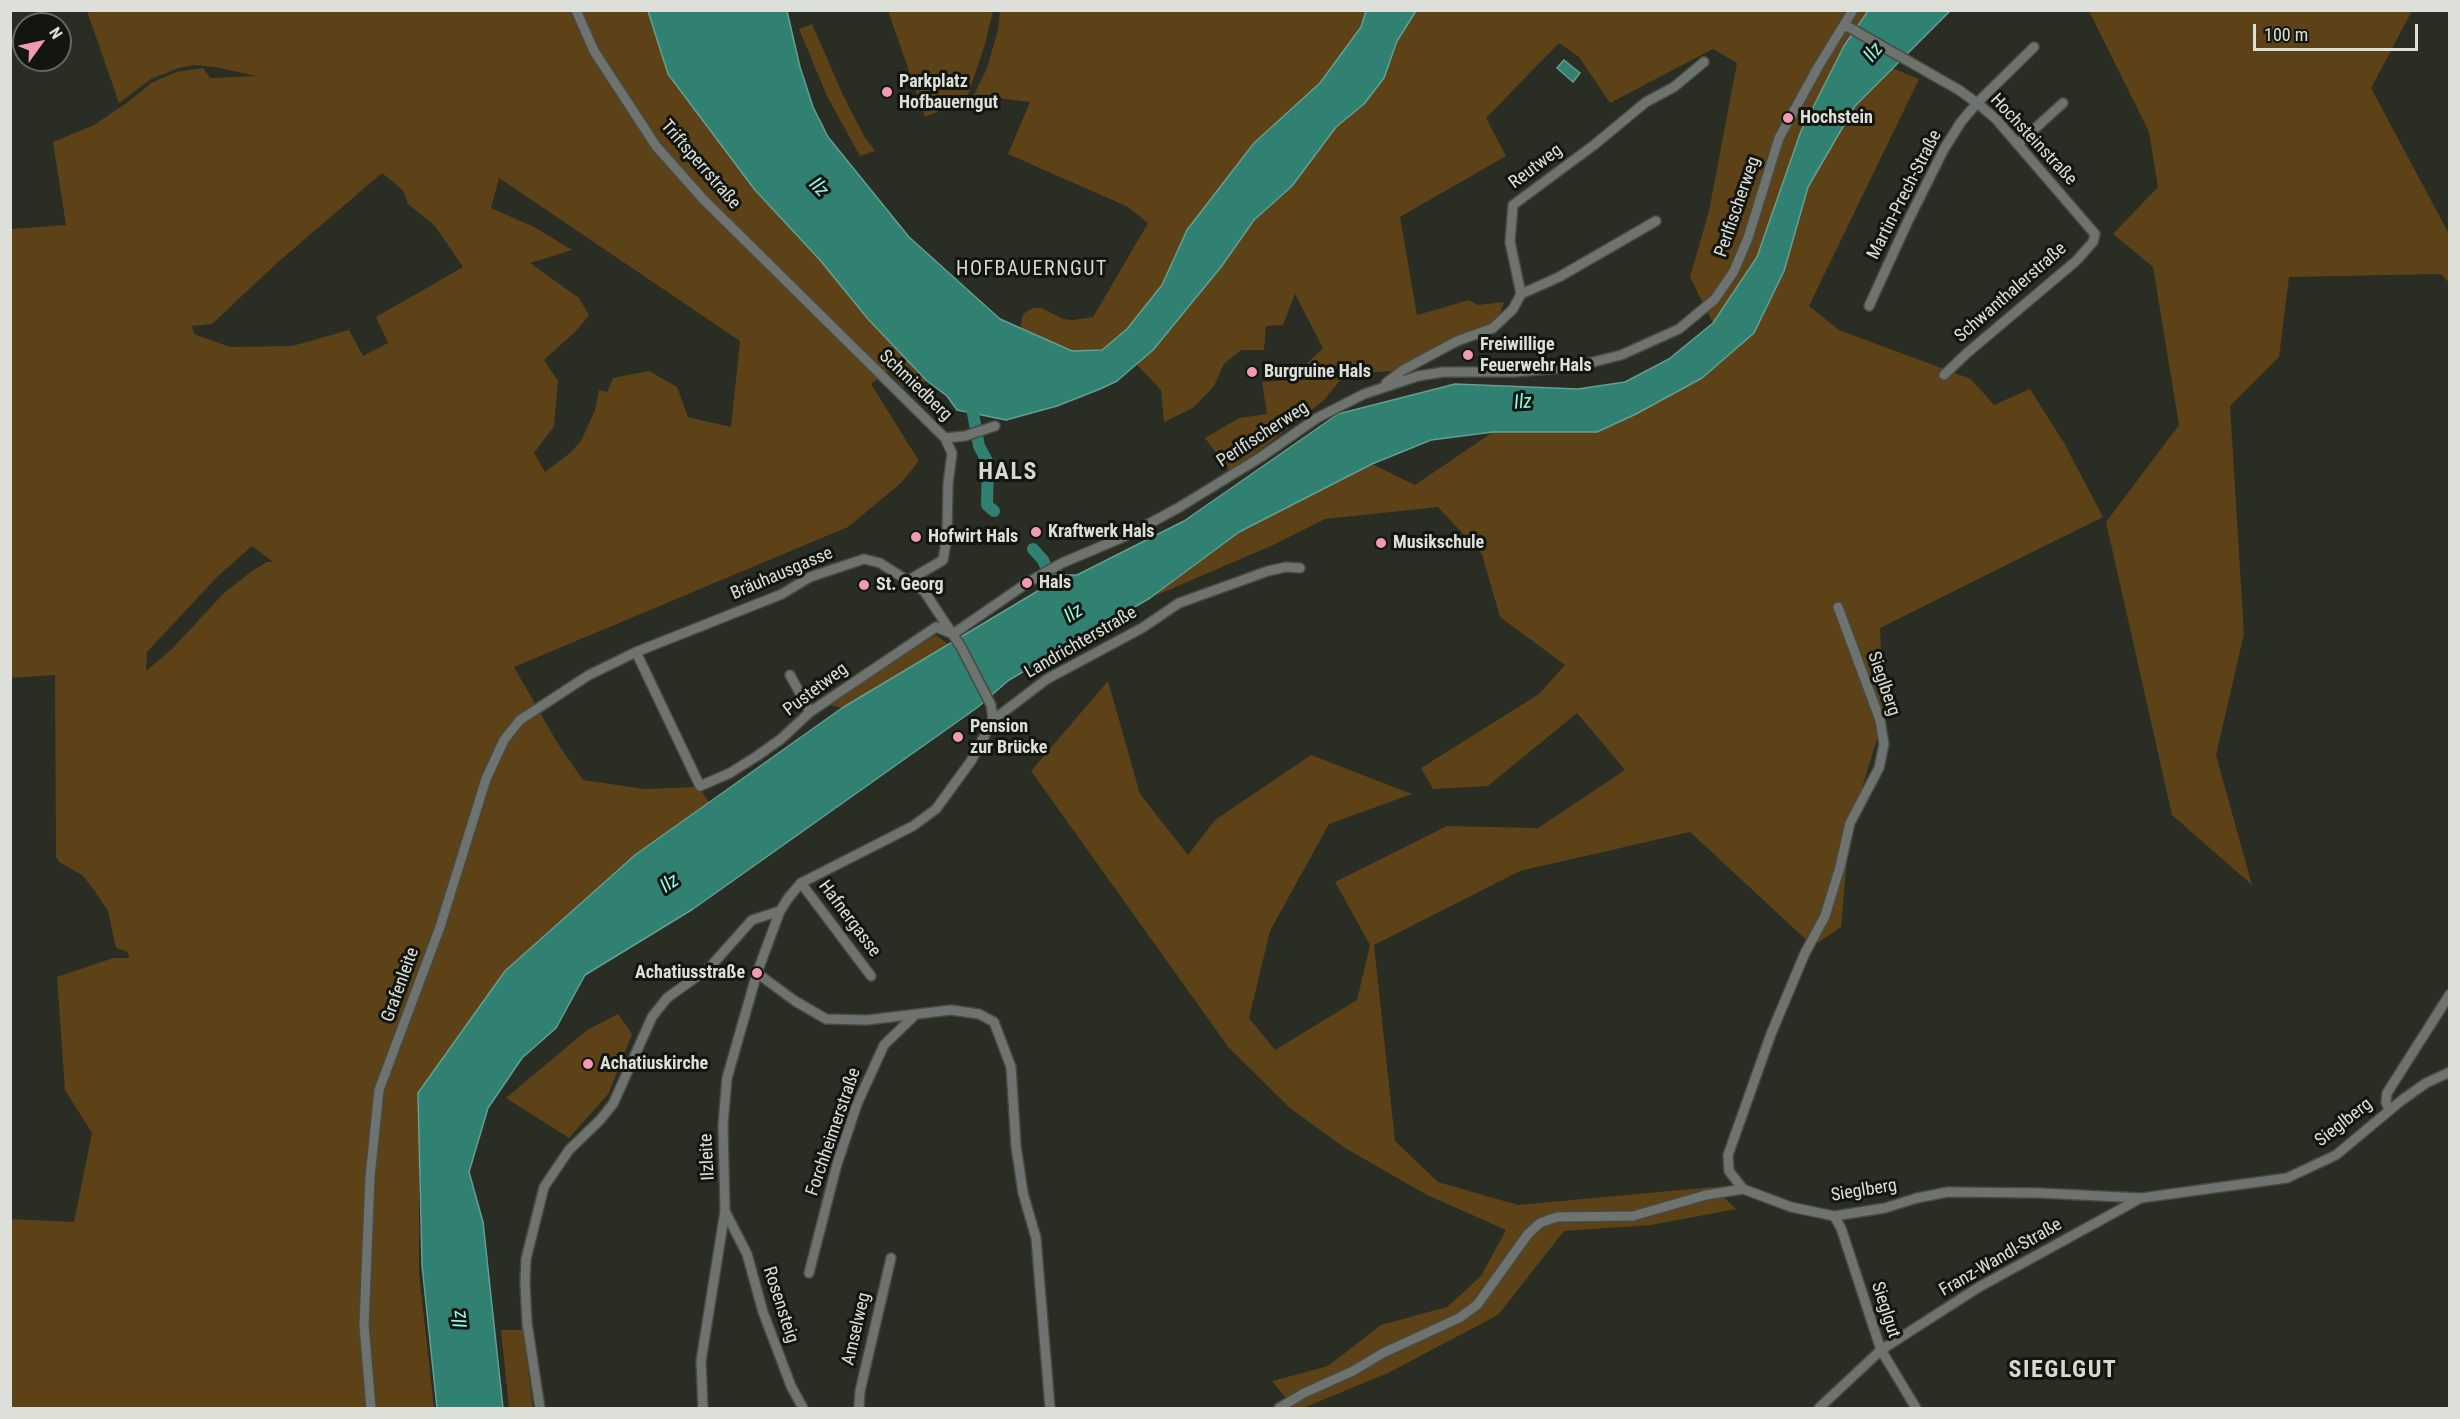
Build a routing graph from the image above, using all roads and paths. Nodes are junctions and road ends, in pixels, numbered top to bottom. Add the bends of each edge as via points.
1 (576, 10) edge
2 (1853, 10) edge
3 (1849, 28) junction
4 (2034, 47) dead end
5 (1704, 62) dead end
6 (1977, 103) junction
7 (2063, 103) dead end
8 (2018, 144) junction
9 (1656, 221) dead end
10 (2095, 234) joint
11 (1521, 294) junction
12 (1869, 306) dead end
13 (826, 320) joint
14 (1944, 375) dead end
15 (1380, 388) junction
16 (995, 426) dead end
17 (945, 438) junction
18 (1300, 568) dead end
19 (909, 580) junction
20 (1838, 607) dead end
21 (953, 634) junction
22 (636, 652) junction
23 (790, 675) dead end
24 (810, 712) junction
25 (993, 720) junction
26 (801, 883) junction
27 (780, 910) junction
28 (757, 973) junction
29 (871, 975) dead end
30 (2450, 994) edge
31 (915, 1015) junction
32 (2450, 1072) edge
33 (2389, 1110) junction
34 (1743, 1189) junction
35 (2141, 1198) junction
36 (725, 1211) junction
37 (1834, 1216) junction
38 (891, 1258) dead end
39 (808, 1273) dead end
40 (1881, 1350) junction
41 (371, 1408) edge
42 (540, 1408) edge
43 (703, 1408) edge
44 (803, 1408) edge
45 (859, 1408) edge
46 (1050, 1408) edge
47 (1279, 1408) edge
48 (1819, 1408) edge
49 (1916, 1408) edge

1 - 13 street, Triftsperrstraße via 594,51 656,146 703,199
2 - 3 street, Perlfischerweg
3 - 6 street, Hochsteinstraße
3 - 15 street, Perlfischerweg via 1812,77 1779,138 1734,271 1700,314 1646,346 1596,363 1514,372 1443,372
4 - 6 street, Martin-Prech-Straße
5 - 11 street, Reutweg via 1513,205 1510,242
6 - 8 street, Hochsteinstraße
6 - 12 street, Martin-Prech-Straße via 1944,149
7 - 8 street
8 - 10 street, Hochsteinstraße
9 - 11 street via 1559,277
10 - 14 street, Schwanthalerstraße via 2076,261
11 - 15 street via 1513,309 1493,328 1418,361
13 - 17 street, Schmiedberg
15 - 21 street, Perlfischerweg via 1317,418 1178,508 1062,563
16 - 17 street
17 - 19 street, Schmiedberg via 952,453 943,560
18 - 25 street, Landrichterstraße via 1268,571 1179,603 1142,628 1047,679
19 - 21 street, Bräuhausgasse via 924,591
19 - 22 street, Bräuhausgasse via 880,563 864,559 810,577 782,594
20 - 34 street, Sieglberg via 1880,720 1884,744 1880,768 1850,823 1825,916 1771,1034 1728,1155 1729,1171
21 - 24 street, Pustetweg via 936,627
21 - 25 street, Bräuhausgasse via 991,705
22 - 24 street, Pustetweg via 700,786 757,756
22 - 41 street, Grafenleite via 589,675 520,720 504,740 486,779 440,927 379,1090 370,1177 364,1325
23 - 24 street
25 - 26 street, Landrichterstraße via 971,761 936,809 914,826
26 - 27 street, Landrichterstraße
26 - 29 street, Hafnergasse
27 - 28 street, Ilzleite
27 - 42 street via 752,920 710,967 667,998 652,1017 613,1104 569,1150 544,1186 526,1259 525,1282
28 - 31 street via 826,1018 867,1020
28 - 36 street, Ilzleite via 733,1052 724,1101
30 - 33 street, Sieglberg via 2387,1093
31 - 39 street, Forchheimerstraße via 884,1045 857,1104
31 - 46 street via 951,1010 979,1014 994,1022 1011,1067 1016,1146 1023,1193 1036,1238
32 - 33 street via 2426,1083
33 - 35 street, Sieglberg via 2336,1155 2287,1178
34 - 37 street, Sieglberg via 1791,1207
34 - 47 street via 1633,1216 1557,1218 1540,1223 1477,1305 1459,1318
35 - 37 street, Sieglberg via 1948,1192
35 - 40 street, Franz-Wandl-Straße via 1979,1287
36 - 43 street, Ilzleite via 701,1361
36 - 44 street, Rosensteig via 747,1254 763,1312
37 - 40 street, Sieglgut
38 - 45 street, Amselweg
40 - 48 street, Franz-Wandl-Straße
40 - 49 street, Sieglgut

